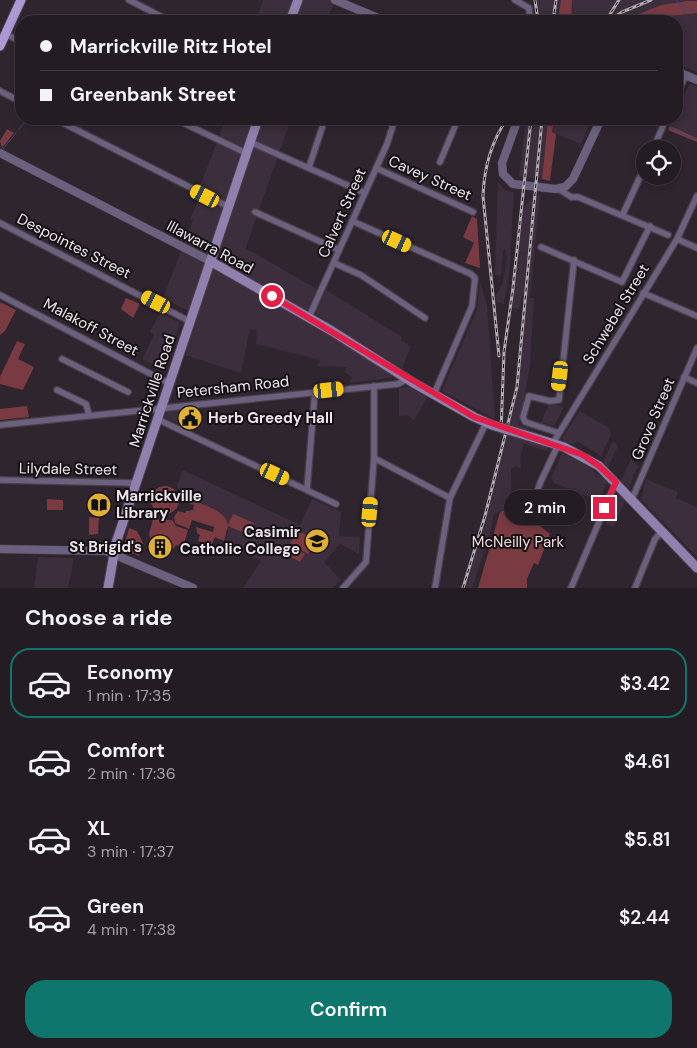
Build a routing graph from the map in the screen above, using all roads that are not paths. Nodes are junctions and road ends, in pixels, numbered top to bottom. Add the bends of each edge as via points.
1 (21, 0) edge
2 (129, 0) edge
3 (296, 0) edge
4 (335, 0) edge
5 (515, 0) edge
6 (158, 15) edge
7 (292, 15) edge
8 (362, 15) edge
9 (530, 15) edge
10 (6, 34) junction
11 (15, 39) edge
12 (0, 46) edge
13 (683, 74) edge
14 (686, 75) junction
15 (697, 80) edge
16 (683, 81) edge
17 (0, 91) edge
18 (15, 99) edge
19 (67, 125) edge
20 (187, 125) edge
21 (256, 125) edge
22 (323, 125) edge
23 (393, 125) edge
24 (455, 125) edge
25 (516, 125) edge
26 (598, 125) edge
27 (663, 125) edge
28 (657, 140) edge
29 (250, 142) junction
30 (0, 153) edge
31 (246, 154) junction
32 (440, 162) dead end
33 (309, 167) junction
34 (376, 168) junction
35 (636, 185) edge
36 (559, 189) junction
37 (365, 193) junction
38 (697, 196) edge
39 (228, 206) junction
40 (255, 212) dead end
41 (473, 212) dead end
42 (623, 214) junction
43 (352, 221) junction
44 (0, 223) edge
45 (650, 226) junction
46 (668, 235) dead end
47 (677, 240) junction
48 (541, 247) dead end
49 (697, 248) edge
50 (339, 250) junction
51 (574, 260) junction
52 (210, 261) junction
53 (334, 263) junction
54 (643, 293) junction
55 (0, 294) edge
56 (697, 316) edge
57 (309, 317) junction
58 (425, 318) dead end
59 (189, 321) junction
60 (697, 348) edge
61 (62, 359) dead end
62 (684, 378) junction
63 (408, 379) junction
64 (168, 383) junction
65 (697, 383) edge
66 (374, 386) junction
67 (57, 390) dead end
68 (315, 391) junction
69 (128, 392) dead end
70 (434, 394) junction
71 (161, 407) junction
72 (90, 415) junction
73 (157, 419) junction
74 (489, 424) junction
75 (0, 425) edge
76 (559, 433) junction
77 (556, 444) junction
78 (374, 458) junction
79 (0, 480) edge
80 (616, 482) junction
81 (135, 484) junction
82 (308, 489) junction
83 (450, 498) junction
84 (632, 499) junction
85 (336, 504) dead end
86 (529, 513) dead end
87 (662, 531) junction
88 (0, 549) edge
89 (114, 553) junction
90 (697, 568) edge
91 (108, 588) edge
92 (193, 588) edge
93 (343, 588) edge
94 (435, 588) edge
95 (571, 588) edge
96 (635, 588) edge

1 - 10 main road
2 - 6 street
3 - 7 main road
4 - 8 street
5 - 9 street via 529,8
10 - 11 street
10 - 12 main road
13 - 14 street
14 - 15 street
14 - 16 street
17 - 18 street
19 - 39 street
20 - 31 street
21 - 29 main road, Marrickville Road
22 - 33 street
23 - 34 street, Calvert Street
24 - 32 street
25 - 36 street via 502,163 503,174 513,184
26 - 36 street via 573,179
27 - 28 street
29 - 31 main road, Marrickville Road
29 - 33 street
30 - 52 street, Illawarra Road
31 - 39 main road, Marrickville Road
33 - 37 street
34 - 37 street, Calvert Street
34 - 41 street, Cavey Street
35 - 42 street
36 - 42 street via 571,197
37 - 43 street, Calvert Street
38 - 47 street, Schwebel Street
39 - 52 main road, Marrickville Road
40 - 50 street
42 - 45 street
43 - 50 street, Calvert Street
43 - 70 street via 474,276 476,284 472,306
44 - 59 street, Despointes Street
45 - 46 street
45 - 51 street via 622,282
47 - 49 street
47 - 54 street, Schwebel Street
48 - 51 street
50 - 53 street, Calvert Street
51 - 76 street via 559,400 529,396 523,418 527,423
52 - 57 main road, Illawarra Road
52 - 59 main road, Marrickville Road
53 - 57 street, Calvert Street
53 - 58 street via 361,275
54 - 56 street
54 - 76 street, Schwebel Street
55 - 64 street, Malakoff Street
57 - 63 main road, Illawarra Road
59 - 64 main road, Marrickville Road
60 - 62 street, Grove Street
61 - 69 street
62 - 65 street
62 - 84 street, Grove Street
63 - 66 street, Petersham Road via 398,384
63 - 70 main road, Illawarra Road
64 - 71 main road, Marrickville Road
66 - 68 street, Petersham Road
66 - 78 street
67 - 72 street via 86,404
68 - 71 street, Petersham Road
68 - 82 street
70 - 74 main road, Illawarra Road
71 - 72 street, Petersham Road
71 - 73 main road, Marrickville Road
72 - 75 street, Petersham Road
73 - 81 main road, Marrickville Road
73 - 82 street
74 - 77 main road, Illawarra Road, bridge
74 - 83 street
76 - 77 street, Schwebel Street
77 - 80 main road, Illawarra Road via 595,462
77 - 86 street, Schwebel Street
78 - 83 street
78 - 93 street via 366,562
79 - 81 street, Lilydale Street
80 - 84 main road, Illawarra Road
80 - 95 street
81 - 89 main road, Marrickville Road
82 - 85 street
83 - 94 street
84 - 87 main road, Illawarra Road
87 - 90 main road, Illawarra Road
87 - 96 street via 655,539
88 - 89 street
89 - 91 main road, Marrickville Road
89 - 92 street

